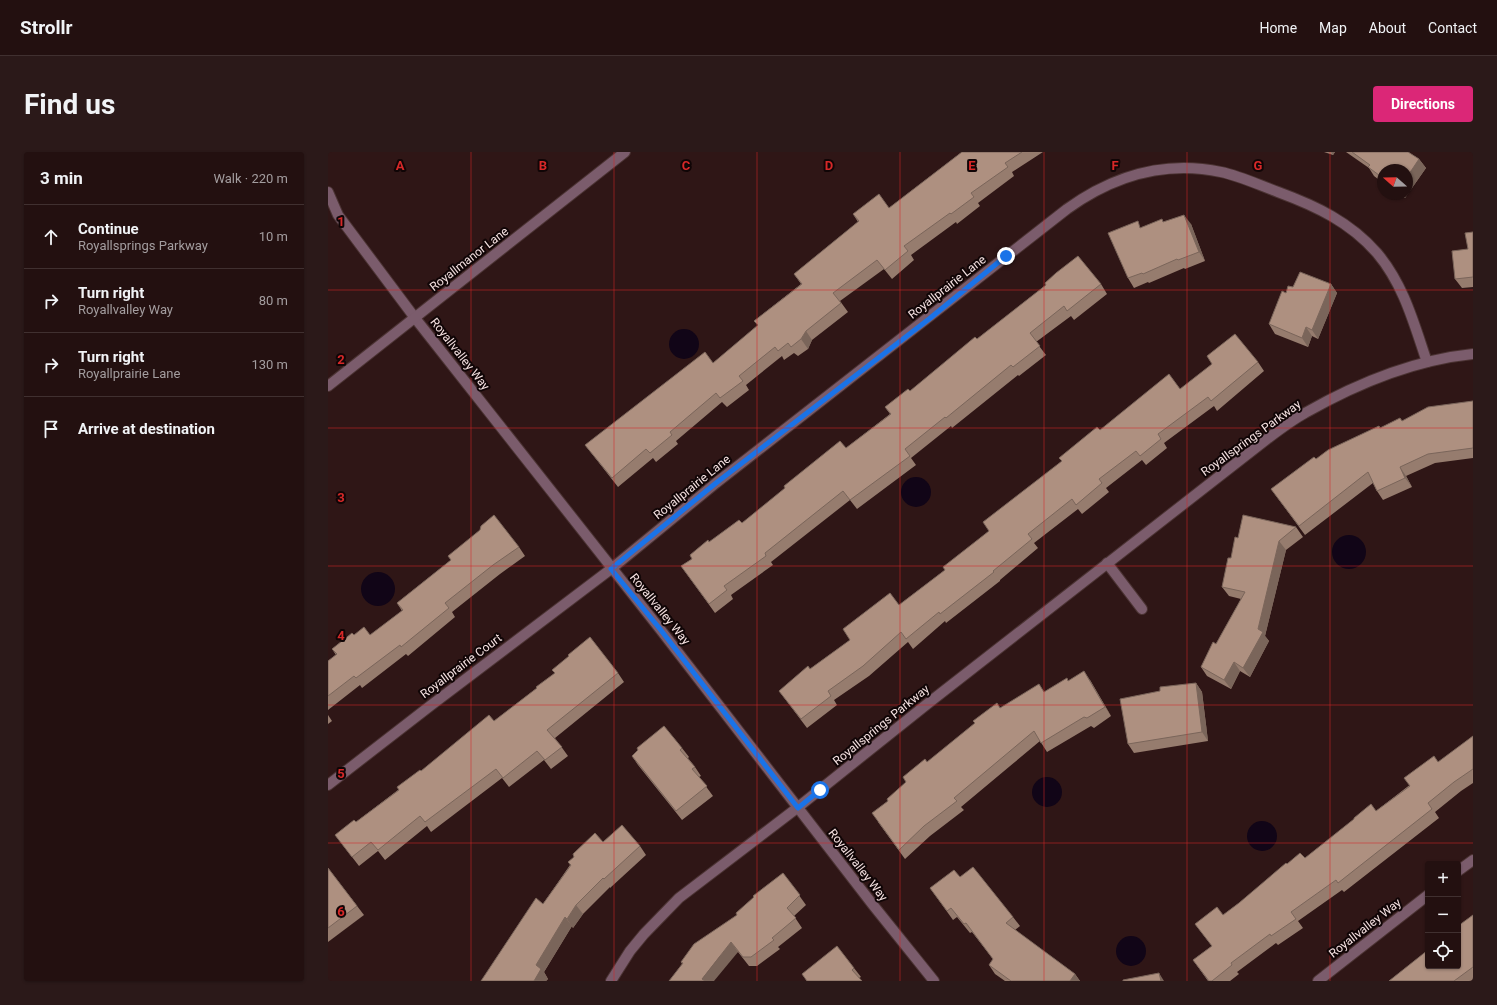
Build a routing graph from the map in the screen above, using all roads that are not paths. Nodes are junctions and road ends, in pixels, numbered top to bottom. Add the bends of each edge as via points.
1 (625, 152) edge
2 (328, 192) edge
3 (415, 318) junction
4 (1473, 354) edge
5 (1427, 362) junction
6 (328, 386) edge
7 (1107, 563) junction
8 (611, 569) junction
9 (1142, 609) dead end
10 (328, 785) edge
11 (798, 808) junction
12 (1473, 860) edge
13 (1461, 869) edge
14 (1425, 897) edge
15 (611, 981) edge
16 (934, 981) edge
17 (1318, 981) edge

1 - 3 street, Royallmanor Lane
2 - 3 street, Royallvalley Way via 338,215
3 - 6 street, Royallmanor Lane
3 - 8 street, Royallvalley Way
4 - 5 street, Royallsprings Parkway
5 - 7 street, Royallsprings Parkway via 1377,378 1303,414 1257,446
5 - 8 street, Royallprairie Lane via 1405,298 1396,281 1377,253 1346,224 1299,199 1222,172 1189,168 1148,171 1114,181 1067,209 716,483
7 - 9 street
7 - 11 street, Royallsprings Parkway
8 - 10 street, Royallprairie Court
8 - 11 street, Royallvalley Way
11 - 15 street, Royallsprings Parkway via 678,898 630,951
11 - 16 street, Royallvalley Way
12 - 13 street
14 - 17 street, Royallvalley Way

